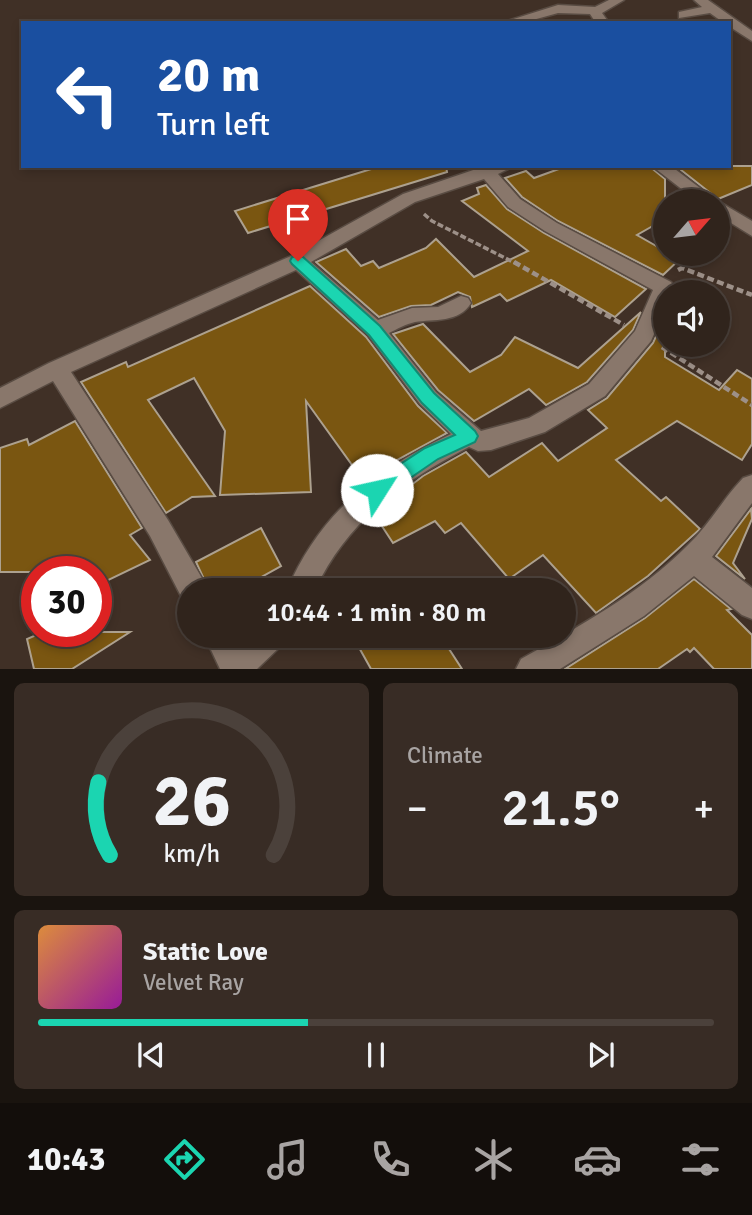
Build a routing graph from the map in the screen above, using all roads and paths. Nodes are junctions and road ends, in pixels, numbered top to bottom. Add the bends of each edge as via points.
1 (618, 0) edge
2 (700, 0) edge
3 (712, 9) junction
4 (684, 15) dead end
5 (600, 17) edge
6 (514, 21) edge
7 (729, 21) edge
8 (731, 22) edge
9 (752, 37) edge
10 (663, 168) edge
11 (496, 169) edge
12 (692, 189) edge
13 (409, 198) junction
14 (730, 215) edge
15 (752, 230) edge
16 (298, 261) junction
17 (669, 280) edge
18 (713, 280) edge
19 (653, 281) edge
20 (730, 287) edge
21 (752, 295) edge
22 (461, 303) dead end
23 (653, 315) edge
24 (374, 330) junction
25 (645, 335) junction
26 (57, 369) junction
27 (0, 399) edge
28 (752, 405) edge
29 (469, 436) junction
30 (752, 486) edge
31 (694, 559) junction
32 (186, 578) edge
33 (306, 578) edge
34 (752, 606) edge
35 (226, 648) edge
36 (259, 648) edge
37 (237, 669) edge
38 (531, 669) edge

1 - 5 street
2 - 3 street
3 - 4 street
3 - 7 street
5 - 6 street via 558,9
8 - 9 street
10 - 12 street
11 - 13 street
11 - 19 street via 514,203 551,228
13 - 16 street
13 - 25 path via 432,221
14 - 15 street
16 - 24 street
16 - 26 street
17 - 18 path via 682,268
20 - 21 path
22 - 24 street via 441,314 400,318
23 - 25 street
24 - 29 street via 428,398
25 - 28 path
25 - 29 street via 597,390 537,425 491,440
26 - 27 street
26 - 32 street
29 - 33 street via 390,480 347,515 314,558
30 - 31 street
31 - 34 street
31 - 38 street via 648,596
35 - 37 street
36 - 37 street

